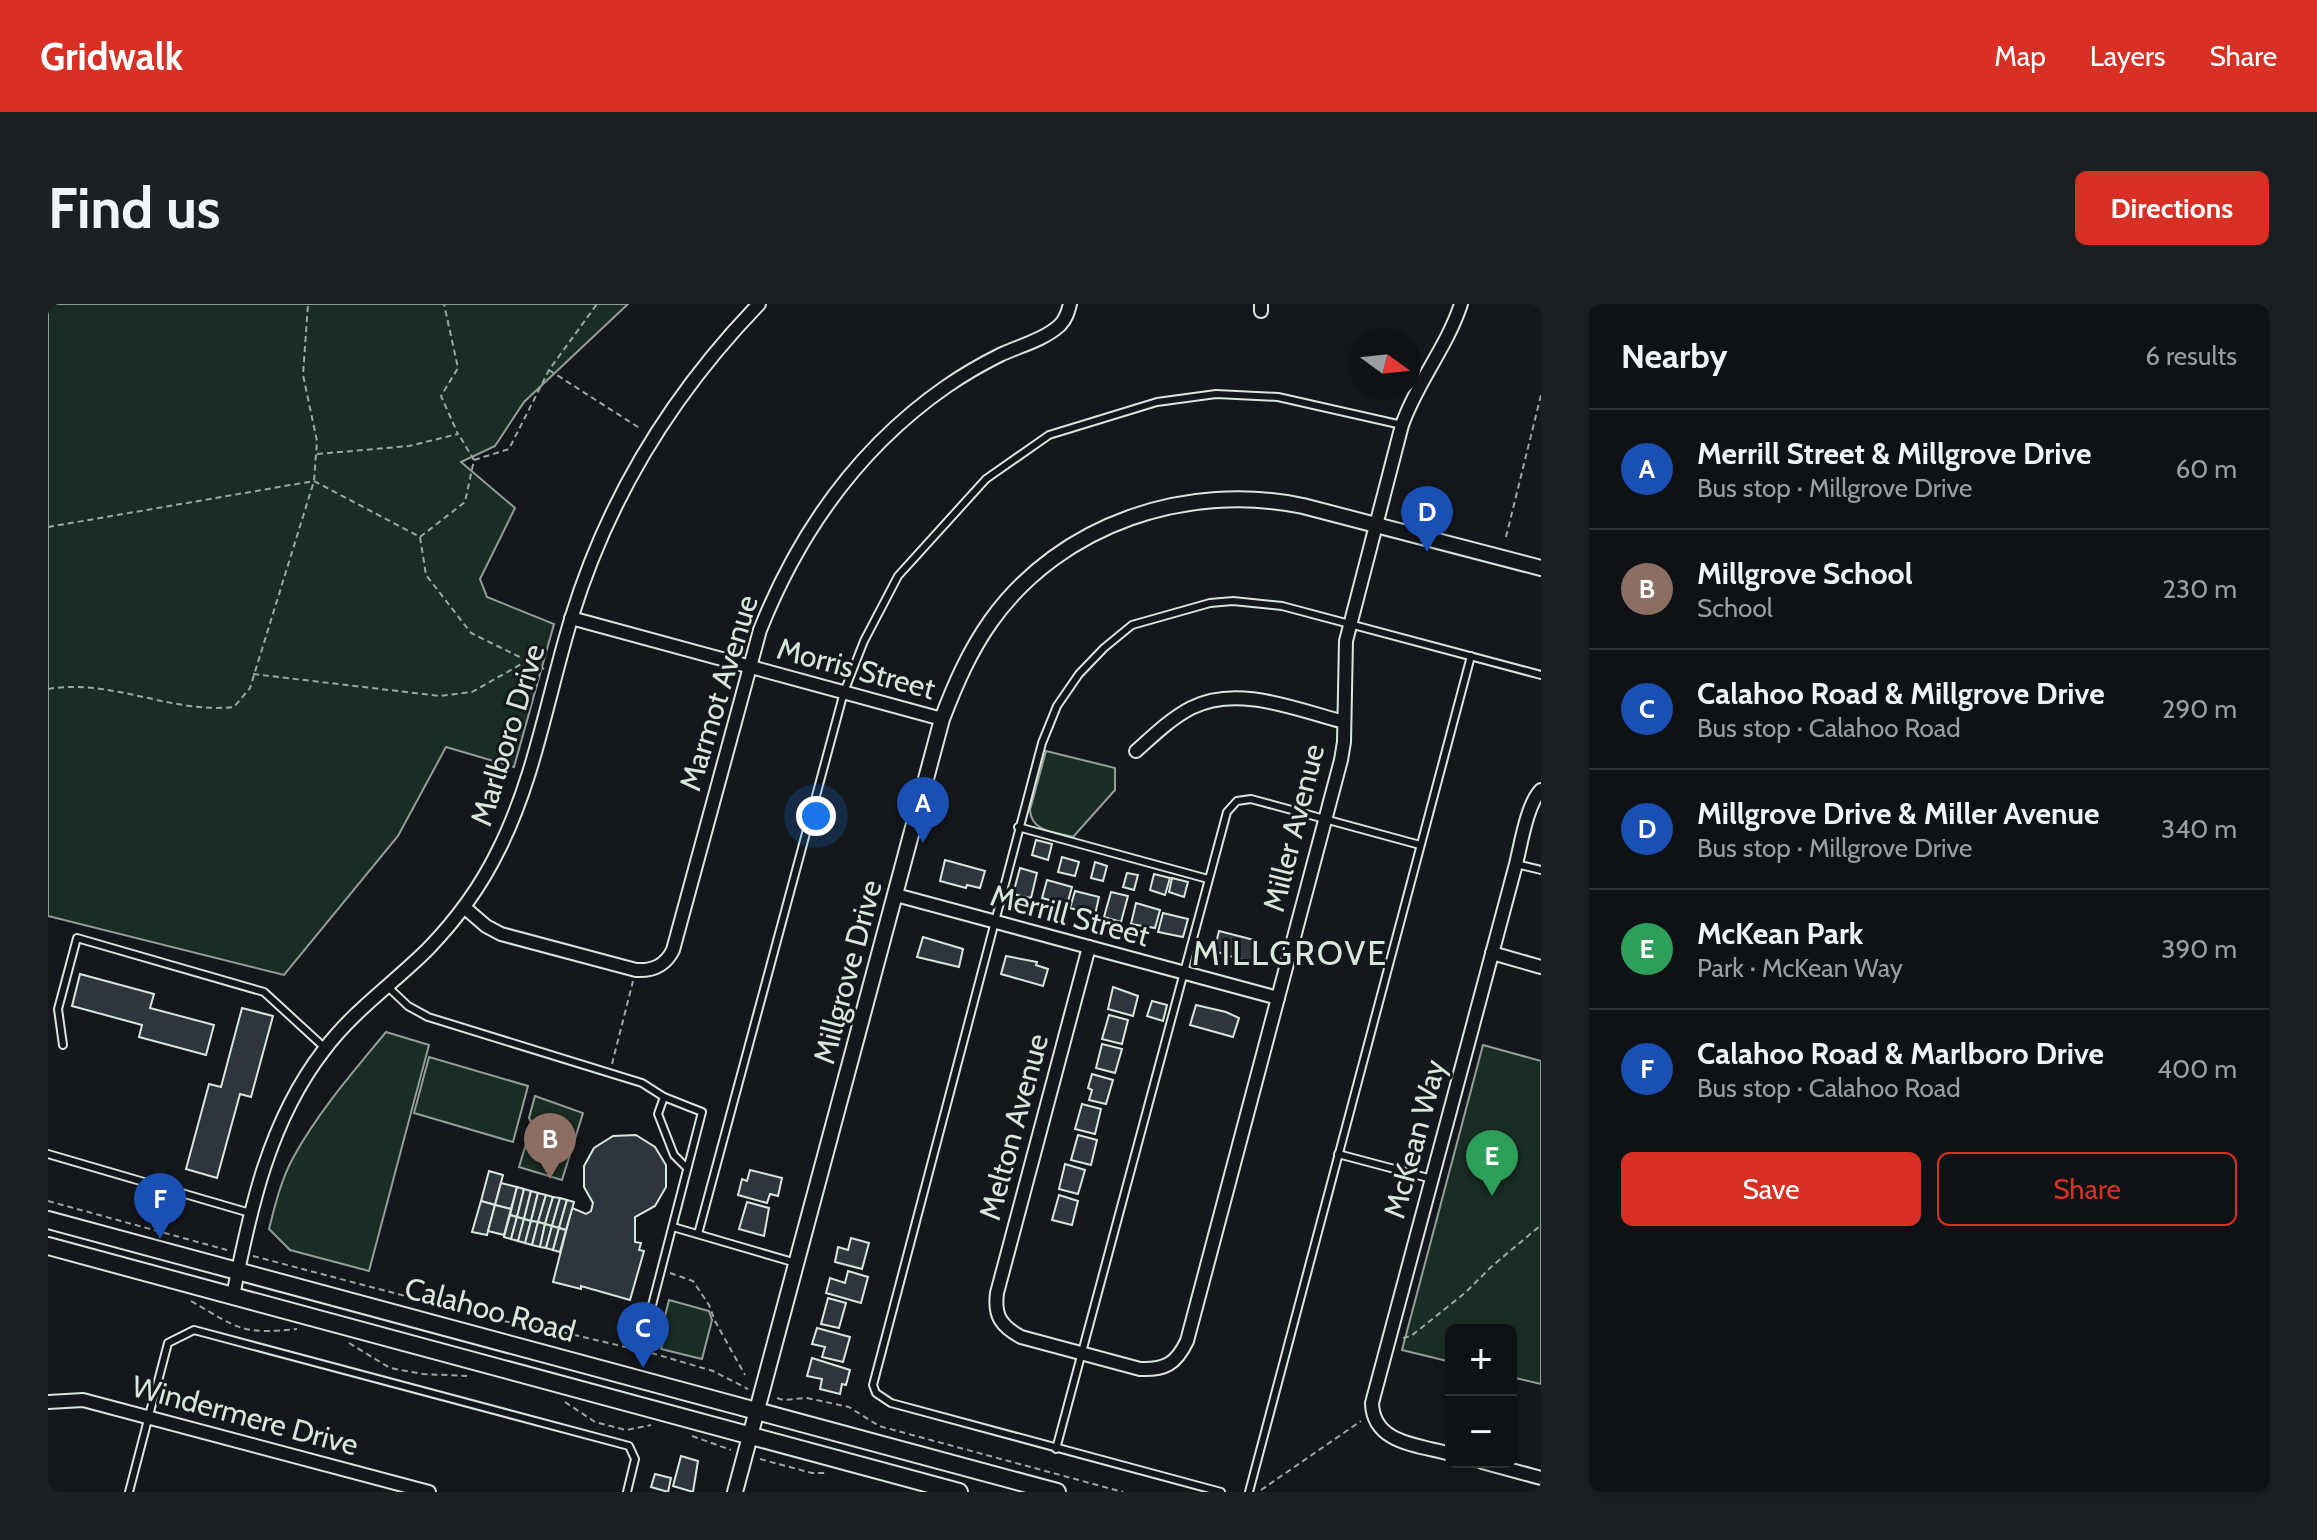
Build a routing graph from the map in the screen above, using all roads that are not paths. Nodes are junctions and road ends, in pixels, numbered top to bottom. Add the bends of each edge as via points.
1 (759, 304) edge
2 (1070, 304) edge
3 (1461, 304) edge
4 (1402, 425) junction
5 (1376, 525) junction
6 (1541, 568) edge
7 (571, 618) junction
8 (1350, 622) junction
9 (1471, 656) junction
10 (749, 667) junction
11 (1541, 675) edge
12 (844, 692) junction
13 (942, 719) junction
14 (1344, 722) junction
15 (1136, 751) dead end
16 (1541, 790) edge
17 (1325, 818) junction
18 (1018, 827) junction
19 (1420, 845) junction
20 (1516, 864) junction
21 (1541, 870) edge
22 (1208, 879) junction
23 (896, 895) junction
24 (464, 907) junction
25 (994, 922) junction
26 (1089, 947) junction
27 (1492, 953) junction
28 (1541, 967) edge
29 (1184, 973) junction
30 (387, 986) junction
31 (1278, 998) junction
32 (63, 1045) dead end
33 (325, 1048) junction
34 (664, 1097) junction
35 (48, 1154) edge
36 (1338, 1154) junction
37 (687, 1168) junction
38 (1432, 1179) junction
39 (250, 1213) junction
40 (48, 1220) edge
41 (673, 1227) junction
42 (698, 1234) junction
43 (48, 1246) edge
44 (797, 1264) junction
45 (237, 1271) junction
46 (233, 1296) junction
47 (650, 1313) dead end
48 (1081, 1353) junction
49 (48, 1402) edge
50 (756, 1412) junction
51 (148, 1417) junction
52 (749, 1437) junction
53 (1056, 1449) junction
54 (1445, 1452) edge
55 (1504, 1468) edge
56 (1541, 1478) edge
57 (129, 1492) edge
58 (429, 1492) edge
59 (627, 1492) edge
60 (735, 1492) edge
61 (959, 1492) edge
62 (1057, 1492) edge
63 (1221, 1492) edge
64 (1249, 1492) edge

1 - 7 street, Marlboro Drive via 687,385 653,435 599,537
2 - 10 street, Marmot Avenue via 1066,318 1049,333 1000,355 912,413 848,477 807,534 777,589
3 - 4 street, Miller Avenue
4 - 5 street, Miller Avenue
4 - 12 lane via 1278,397 1216,394 1157,402 1049,435 986,479 898,576
5 - 6 street, Millgrove Drive
5 - 8 street, Miller Avenue
5 - 13 street, Millgrove Drive via 1284,502 1226,498 1167,506 1111,524 1073,545 1014,593 977,642
7 - 10 street, Morris Street
7 - 24 street, Marlboro Drive via 513,820
8 - 9 lane
8 - 14 street, Miller Avenue
8 - 18 lane via 1233,601 1185,608 1132,625 1079,674 1057,706
9 - 11 lane
9 - 19 lane
10 - 12 street, Morris Street
10 - 24 street, Marmot Avenue via 668,960 636,970 501,934
12 - 13 street, Morris Street
12 - 42 lane
13 - 23 street, Millgrove Drive
14 - 15 street via 1254,700 1221,699 1173,719
14 - 17 street, Miller Avenue via 1341,760
16 - 20 street, McKean Way
17 - 19 lane
17 - 22 lane via 1251,799 1237,801 1227,812
17 - 31 street, Miller Avenue
18 - 22 lane
18 - 25 lane
19 - 36 lane
20 - 21 lane
20 - 27 street, McKean Way
22 - 29 lane
23 - 25 street, Merrill Street
23 - 44 street, Millgrove Drive
24 - 30 street, Marlboro Drive
25 - 26 street, Merrill Street
25 - 53 lane via 873,1385 891,1403
26 - 29 street, Merrill Street
26 - 48 street, Melton Avenue via 995,1308 999,1320 1021,1337
27 - 28 street
27 - 38 street, McKean Way
29 - 31 street, Merrill Street
29 - 48 lane
30 - 33 street, Marlboro Drive
30 - 34 lane via 428,1017 642,1083
31 - 48 street, Miller Avenue via 1179,1357 1170,1366 1140,1369
32 - 33 lane via 58,1009 77,938 264,992
33 - 39 street, Marlboro Drive via 283,1116
34 - 37 lane via 658,1114 674,1155
34 - 37 lane via 702,1112
35 - 39 lane
36 - 38 lane
36 - 64 lane
37 - 41 lane
38 - 54 street, McKean Way via 1372,1414 1388,1436
39 - 45 street, Marlboro Drive
40 - 45 main road, Calahoo Road
41 - 42 lane
41 - 47 lane
42 - 44 lane
43 - 46 main road, Calahoo Road
44 - 50 street, Millgrove Drive
45 - 46 street, Marlboro Drive
45 - 50 main road, Calahoo Road
46 - 52 main road, Calahoo Road
48 - 53 lane
49 - 51 street, Windermere Drive via 83,1400
50 - 52 street, Millgrove Drive
50 - 62 main road, Calahoo Road
51 - 57 lane
51 - 58 street, Windermere Drive
51 - 59 lane via 168,1343 194,1330 629,1446 635,1459
52 - 60 street, Millgrove Drive
52 - 61 main road, Calahoo Road
53 - 63 lane
55 - 56 street

